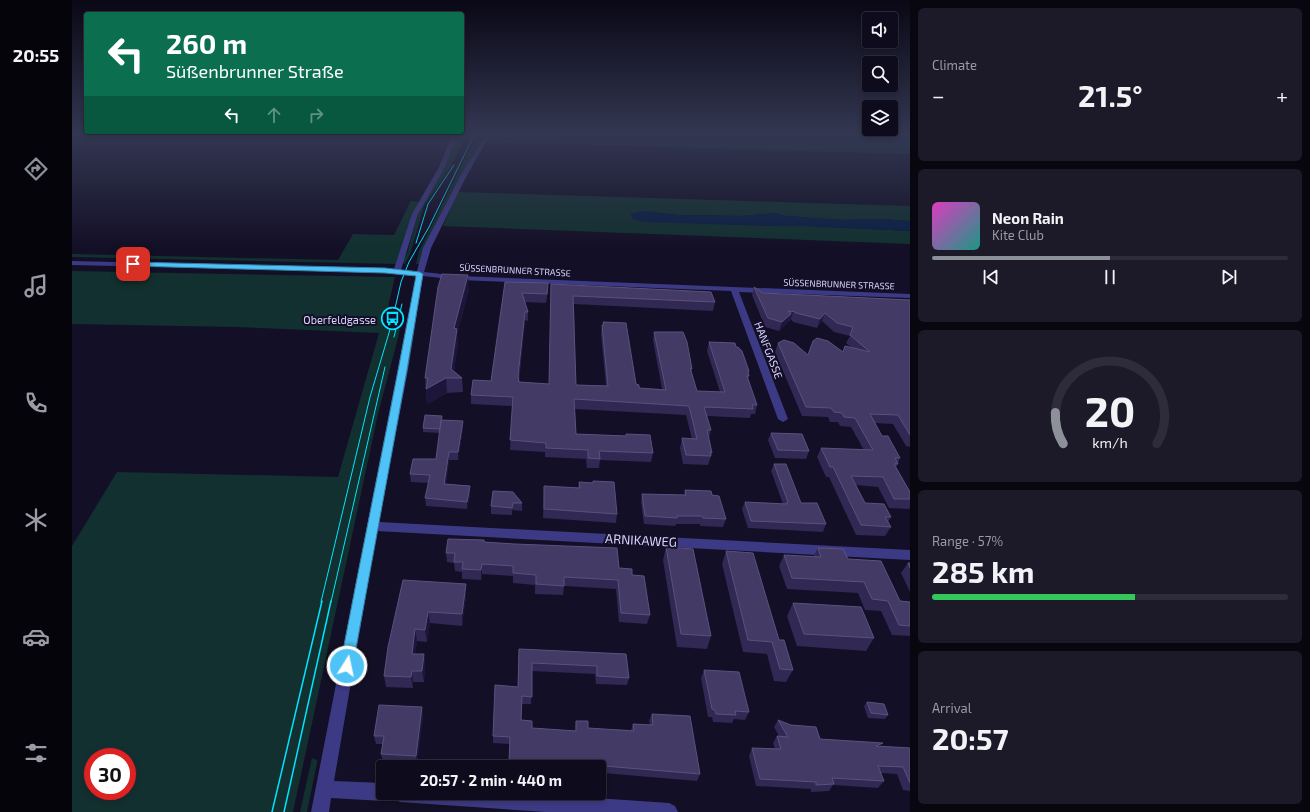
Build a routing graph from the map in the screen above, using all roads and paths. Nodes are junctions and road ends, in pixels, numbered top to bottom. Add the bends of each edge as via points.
1 (439, 173) edge
2 (465, 173) edge
3 (72, 263) edge
4 (397, 271) junction
5 (420, 274) junction
6 (734, 290) junction
7 (910, 296) edge
8 (783, 419) dead end
9 (372, 526) junction
10 (910, 555) edge
11 (325, 790) junction
12 (376, 792) edge
13 (499, 800) edge
14 (320, 812) edge
15 (669, 812) edge

1 - 4 street via 415,214
2 - 5 street via 427,248
3 - 4 street, SÜSSENBRUNNER STRASSE
4 - 5 street, SÜSSENBRUNNER STRASSE
5 - 6 street, SÜSSENBRUNNER STRASSE via 459,278
5 - 9 street
6 - 7 street, SÜSSENBRUNNER STRASSE
6 - 8 street, HANFGASSE
9 - 10 street, ARNIKAWEG
9 - 11 street
11 - 12 street
11 - 14 street
13 - 15 street

